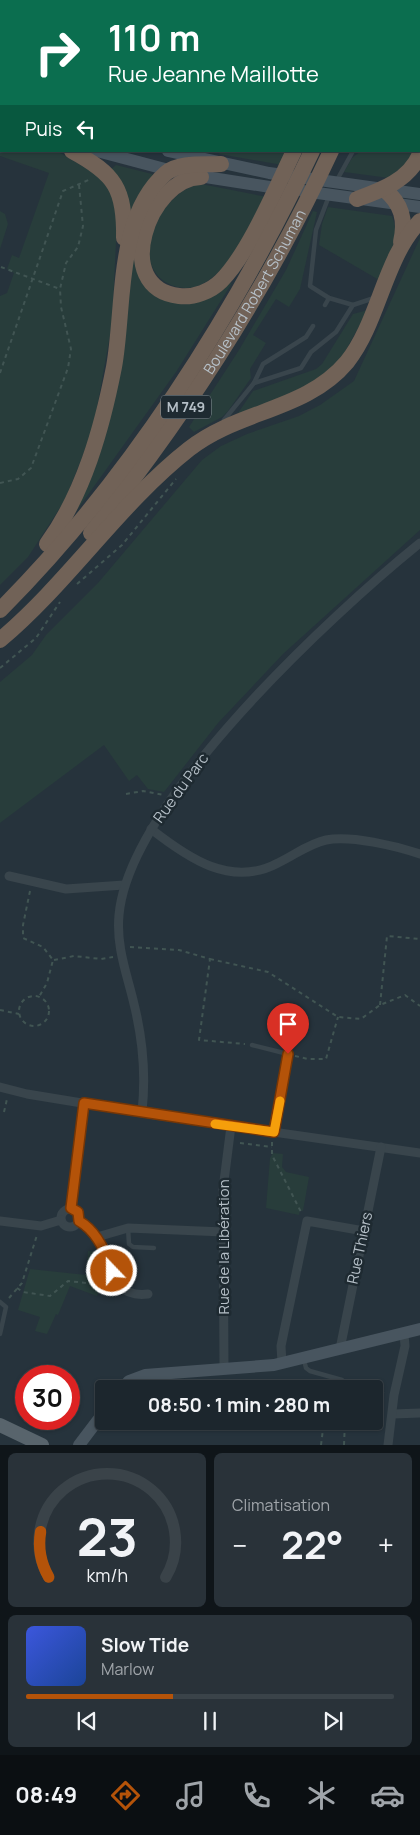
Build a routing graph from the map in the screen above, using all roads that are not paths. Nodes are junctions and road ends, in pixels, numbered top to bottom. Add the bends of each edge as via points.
1 (74, 152) edge
2 (102, 152) edge
3 (172, 152) edge
4 (294, 152) edge
5 (312, 152) edge
6 (330, 152) edge
7 (352, 152) edge
8 (420, 154) edge
9 (221, 164) junction
10 (170, 171) junction
11 (202, 177) junction
12 (335, 184) dead end
13 (384, 189) junction
14 (420, 194) edge
15 (343, 196) junction
16 (399, 205) junction
17 (420, 207) edge
18 (420, 221) edge
19 (398, 254) junction
20 (123, 288) junction
21 (329, 298) junction
22 (379, 298) junction
23 (325, 304) dead end
24 (353, 304) junction
25 (313, 326) dead end
26 (254, 383) junction
27 (190, 448) junction
28 (420, 543) edge
29 (2, 608) edge
30 (0, 636) edge
31 (0, 640) edge
32 (151, 828) junction
33 (420, 854) edge
34 (9, 876) dead end
35 (124, 885) junction
36 (252, 1045) road end
37 (4, 1088) edge
38 (84, 1103) junction
39 (142, 1112) junction
40 (230, 1130) junction
41 (274, 1132) junction
42 (381, 1147) junction
43 (420, 1154) edge
44 (71, 1208) junction
45 (61, 1220) junction
46 (0, 1221) edge
47 (79, 1221) junction
48 (128, 1228) junction
49 (364, 1231) junction
50 (224, 1232) junction
51 (97, 1237) junction
52 (154, 1248) dead end
53 (148, 1294) dead end
54 (2, 1303) edge
55 (420, 1329) edge
56 (0, 1334) edge
57 (404, 1334) junction
58 (340, 1349) junction
59 (303, 1358) junction
60 (282, 1363) junction
61 (224, 1368) junction
62 (133, 1380) edge
63 (342, 1380) edge
64 (420, 1413) edge
65 (392, 1414) junction
66 (95, 1424) edge
67 (0, 1425) edge
68 (0, 1435) edge
69 (24, 1445) edge
70 (42, 1445) edge
71 (79, 1445) edge
72 (388, 1445) edge

1 - 20 highway via 104,172 123,201
2 - 10 street
3 - 9 street
4 - 11 highway via 254,231 222,280 202,293 184,297 171,295 146,274 142,260 143,238 155,211 173,188 190,178
5 - 29 highway, Boulevard Robert Schuman / M 749 via 263,249 174,394 101,494
6 - 30 highway, Boulevard Robert Schuman / M 749 via 268,275 190,402 86,538
7 - 12 lane
8 - 13 highway via 401,178
9 - 10 highway via 185,166
9 - 13 street
10 - 11 street
10 - 20 highway via 157,183 137,215
11 - 15 street
13 - 14 street
13 - 15 highway
13 - 16 highway
15 - 16 street
15 - 21 lane via 316,230 310,286
16 - 17 street
16 - 19 highway via 404,224
18 - 19 highway
19 - 22 highway
20 - 29 highway via 115,361 95,444 64,518
21 - 23 lane
21 - 24 lane
22 - 24 lane
22 - 27 highway via 353,352 328,380 298,400 227,426
24 - 26 lane via 336,332 311,352 302,368
25 - 26 lane via 306,337 263,364
26 - 27 lane via 232,413
27 - 31 highway via 154,480 53,590
28 - 32 street, Rue du Parc via 320,632 265,688 212,747
32 - 33 street via 202,863 238,874 268,868 302,849 329,840 370,843
32 - 35 street, Rue du Parc
34 - 35 street via 66,889
35 - 39 street, Rue du Parc via 119,916 120,950 143,1046
36 - 41 lane via 288,1054
37 - 38 street
38 - 39 street
38 - 44 street
39 - 40 street
40 - 41 street
40 - 50 street, Rue de la Libération via 223,1183
41 - 42 street
42 - 43 street
42 - 49 street, Rue Thiers
44 - 45 street via 63,1211
44 - 47 street via 78,1212
45 - 46 street via 39,1226
45 - 47 street via 70,1227
47 - 51 street
48 - 50 street
48 - 51 street
48 - 52 lane via 129,1244
49 - 58 street, Rue Thiers
49 - 60 street via 307,1221 281,1346
50 - 61 street, Rue de la Libération
51 - 53 street via 121,1290 132,1295
54 - 56 lane via 6,1312
55 - 57 street
57 - 58 street
57 - 65 street via 405,1346
58 - 59 street
59 - 60 street
59 - 63 lane via 310,1371
60 - 61 street
61 - 62 street via 145,1375
64 - 65 street
65 - 72 street
66 - 71 street
67 - 70 main road
68 - 69 main road

